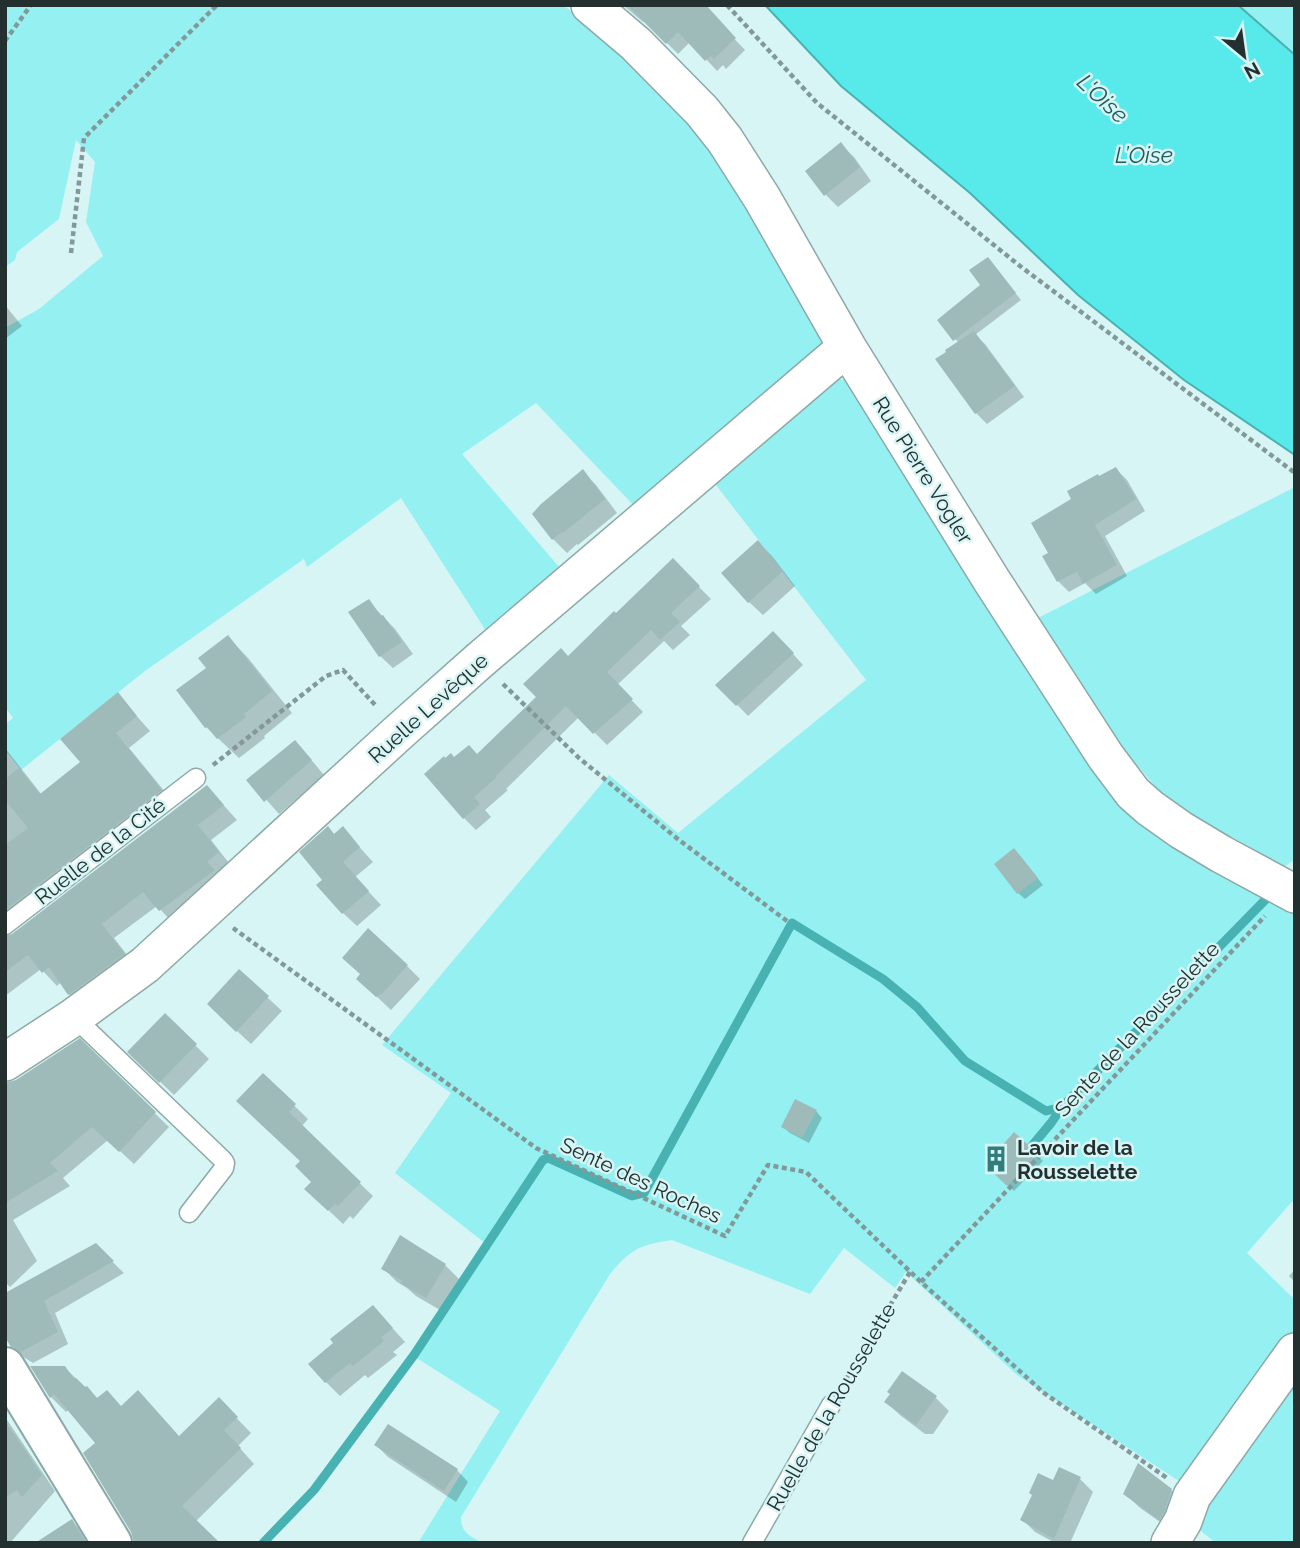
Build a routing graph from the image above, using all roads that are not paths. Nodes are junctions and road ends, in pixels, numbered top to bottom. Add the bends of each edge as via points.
1 (590, 5) edge
2 (847, 348) junction
3 (195, 778) road end
4 (1292, 892) edge
5 (5, 925) edge
6 (74, 1017) junction
7 (5, 1062) edge
8 (189, 1213) dead end
9 (1295, 1352) edge
10 (5, 1367) edge
11 (831, 1405) road end
12 (112, 1543) edge
13 (752, 1543) edge
14 (1170, 1543) edge

1 - 2 street, Rue Pierre Vogler via 636,44 725,140
2 - 4 street, Rue Pierre Vogler via 999,593 1133,793 1181,830
2 - 6 street, Ruelle Levêque via 480,660 145,965
3 - 5 lane, Ruelle de la Cité
6 - 7 street, Ruelle Levêque
6 - 8 lane via 225,1163
9 - 14 street via 1192,1496
10 - 12 street
11 - 13 lane, Ruelle de la Rousselette

